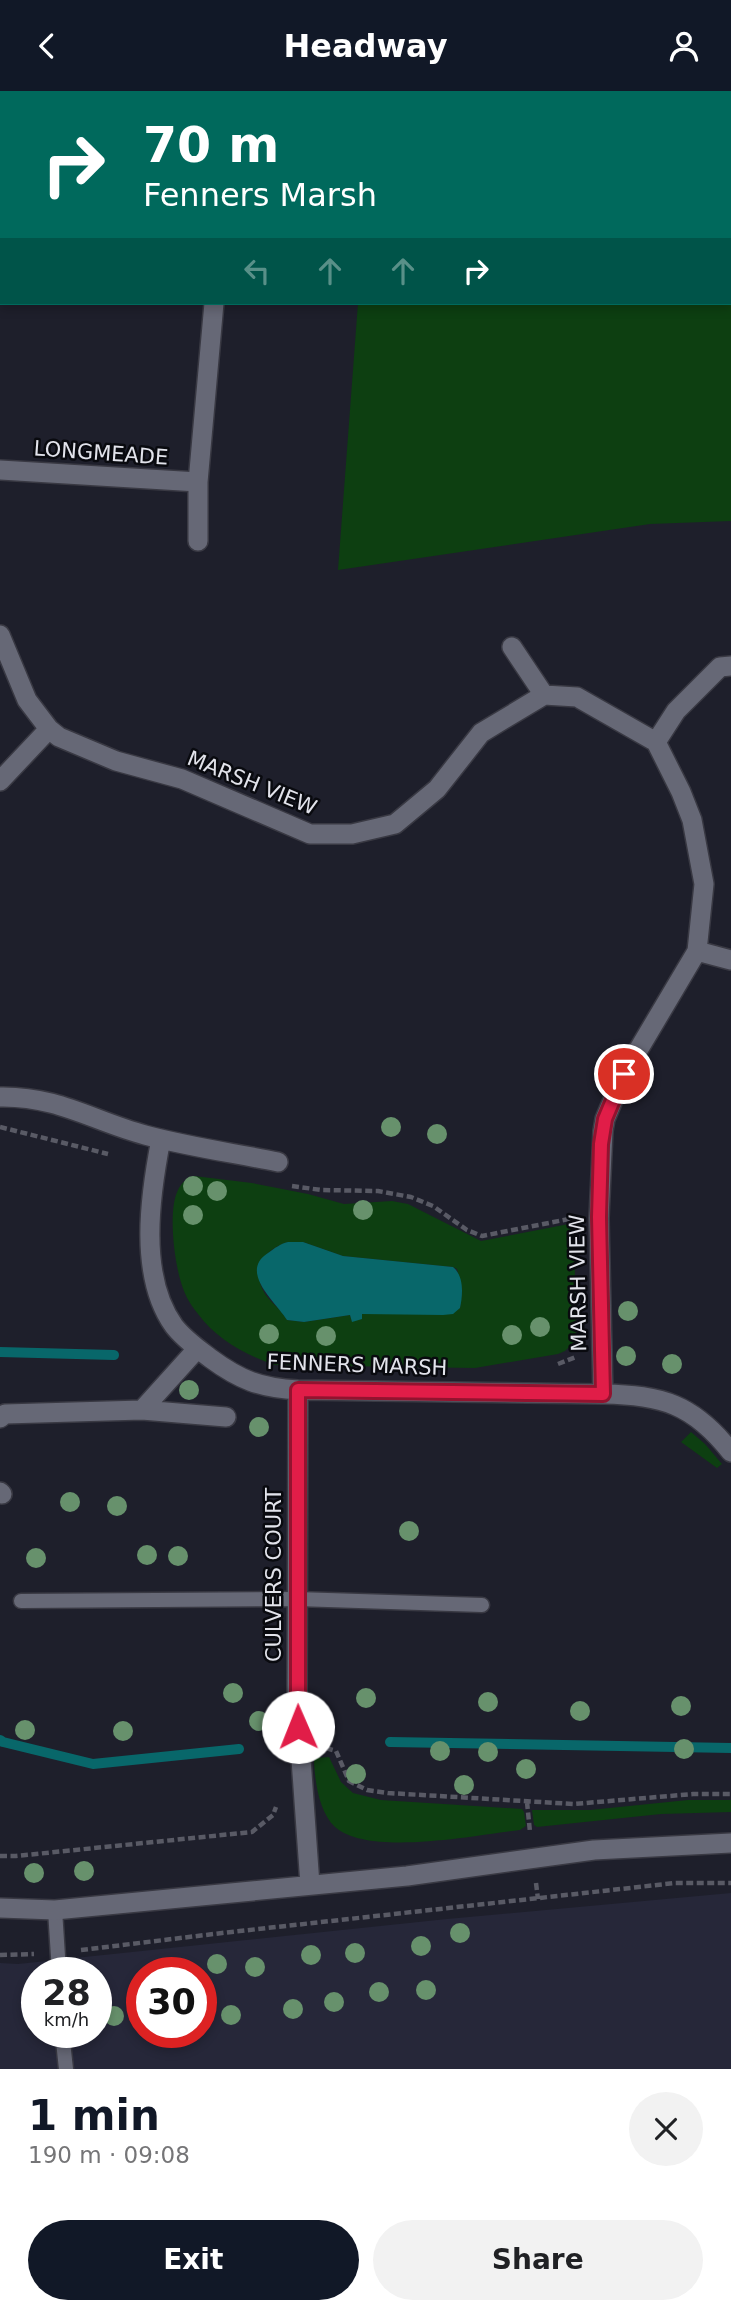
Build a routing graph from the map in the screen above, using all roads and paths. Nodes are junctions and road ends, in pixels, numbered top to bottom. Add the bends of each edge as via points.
1 (214, 305) edge
2 (0, 470) edge
3 (198, 482) junction
4 (198, 541) dead end
5 (0, 635) edge
6 (512, 647) dead end
7 (731, 666) edge
8 (544, 695) junction
9 (49, 729) junction
10 (656, 742) junction
11 (0, 781) edge
12 (697, 951) junction
13 (731, 960) edge
14 (0, 1097) edge
15 (0, 1127) edge
16 (161, 1139) junction
17 (114, 1156) dead end
18 (278, 1162) dead end
19 (283, 1184) dead end
20 (579, 1227) dead end
21 (197, 1349) junction
22 (579, 1351) dead end
23 (549, 1366) dead end
24 (298, 1390) junction
25 (603, 1394) junction
26 (142, 1410) junction
27 (0, 1417) edge
28 (226, 1417) dead end
29 (731, 1452) edge
30 (297, 1599) junction
31 (22, 1601) dead end
32 (482, 1605) dead end
33 (299, 1750) junction
34 (731, 1794) edge
35 (278, 1797) dead end
36 (731, 1843) edge
37 (0, 1856) edge
38 (731, 1883) edge
39 (310, 1885) junction
40 (0, 1908) edge
41 (55, 1910) junction
42 (58, 1953) junction
43 (0, 1955) edge
44 (58, 1957) edge
45 (64, 2048) edge
46 (66, 2069) edge

1 - 3 street
2 - 3 street, LONGMEADE
3 - 4 street
5 - 9 street, MARSH VIEW via 23,693
6 - 8 street
7 - 10 street via 720,667 676,711
8 - 9 street, MARSH VIEW via 481,733 437,789 395,824 352,834 310,834 182,779 70,743
8 - 10 street via 577,698
9 - 11 street
10 - 12 street, MARSH VIEW via 692,820 704,884
12 - 13 street
12 - 25 street, MARSH VIEW via 624,1074 605,1119 599,1217
14 - 16 street via 54,1102
15 - 17 path
16 - 18 street
16 - 21 street, FENNERS MARSH via 150,1198 154,1271 170,1319
19 - 20 path via 411,1197 482,1236 578,1218
21 - 24 street, FENNERS MARSH via 244,1380
21 - 26 street
22 - 23 path via 573,1359
24 - 25 street, FENNERS MARSH
24 - 30 street, CULVERS COURT
25 - 29 street, FENNERS MARSH via 649,1397 676,1405 703,1422
26 - 27 street via 5,1413
26 - 28 street
30 - 31 lane
30 - 32 lane
30 - 33 street, CULVERS COURT
33 - 34 path via 332,1748 349,1781 388,1793 573,1804
33 - 39 street, CULVERS COURT
35 - 37 path via 273,1815 252,1832
36 - 39 street via 594,1850
38 - 42 path via 675,1883
39 - 41 street
40 - 41 street
41 - 42 lane
42 - 43 path
42 - 44 lane
45 - 46 lane

